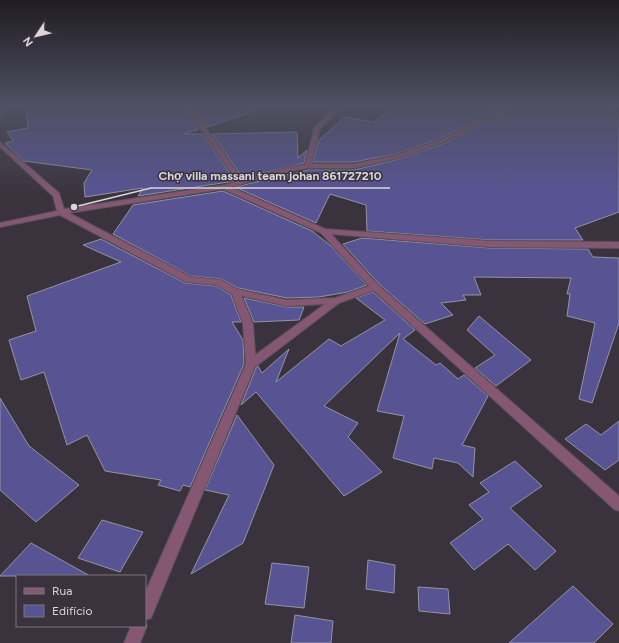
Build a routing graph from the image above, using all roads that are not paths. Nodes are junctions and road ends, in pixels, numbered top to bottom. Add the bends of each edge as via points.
1 (208, 136) edge
2 (315, 136) edge
3 (453, 136) edge
4 (0, 144) edge
5 (308, 166) junction
6 (240, 182) junction
7 (224, 187) junction
8 (61, 212) junction
9 (0, 225) edge
10 (324, 231) junction
11 (619, 245) edge
12 (375, 287) junction
13 (236, 292) junction
14 (336, 301) junction
15 (251, 364) junction
16 (619, 505) edge
17 (146, 610) edge
18 (139, 627) edge
19 (132, 643) edge

1 - 6 street
2 - 5 street
3 - 5 street via 397,157 354,166
4 - 8 street via 56,195
5 - 6 street
6 - 7 street
7 - 8 street
7 - 10 street
8 - 9 street
8 - 13 street via 189,280 218,282
10 - 11 street via 490,244
10 - 12 street
12 - 14 street
12 - 16 street
13 - 14 street via 287,303
13 - 15 street via 248,324
14 - 15 street
15 - 17 street
18 - 19 street

